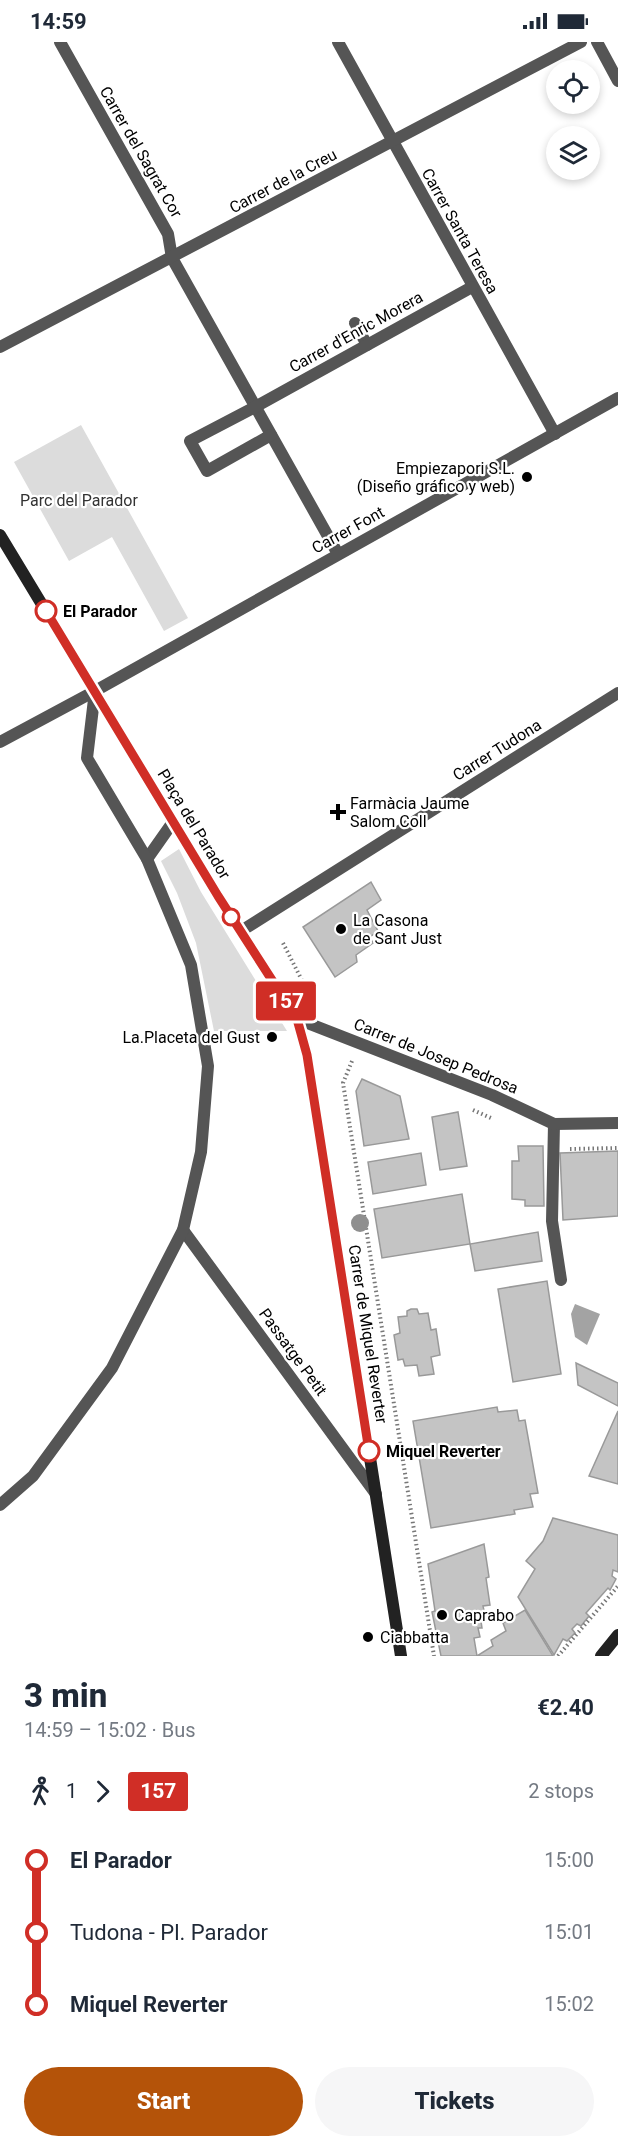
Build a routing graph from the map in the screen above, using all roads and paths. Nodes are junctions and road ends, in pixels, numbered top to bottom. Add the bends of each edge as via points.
1 (60, 42) edge
2 (338, 42) edge
3 (581, 42) edge
4 (597, 42) edge
5 (618, 81) edge
6 (392, 141) junction
7 (172, 258) junction
8 (472, 286) junction
9 (355, 322) dead end
10 (367, 345) junction
11 (0, 347) edge
12 (618, 398) edge
13 (255, 407) junction
14 (555, 434) junction
15 (271, 435) junction
16 (0, 535) edge
17 (338, 554) junction
18 (95, 692) junction
19 (618, 693) edge
20 (0, 742) edge
21 (173, 822) junction
22 (147, 859) junction
23 (241, 932) junction
24 (297, 1019) junction
25 (362, 1065) dead end
26 (468, 1109) dead end
27 (500, 1122) dead end
28 (554, 1124) junction
29 (618, 1124) edge
30 (553, 1144) junction
31 (618, 1148) edge
32 (183, 1230) junction
33 (561, 1280) dead end
34 (376, 1494) junction
35 (0, 1505) edge
36 (618, 1586) edge
37 (618, 1635) edge
38 (401, 1656) edge
39 (434, 1656) edge
40 (558, 1656) edge
41 (601, 1656) edge

1 - 7 street, Carrer del Sagrat Cor via 168,234
2 - 6 street, Carrer Santa Teresa
3 - 6 street, Carrer de la Creu
4 - 5 street
6 - 7 street, Carrer de la Creu
6 - 8 street, Carrer Santa Teresa
7 - 11 street, Carrer de la Creu
7 - 13 street, Carrer del Sagrat Cor
8 - 10 street, Carrer d'Enric Morera
8 - 14 street, Carrer Santa Teresa
9 - 10 street
10 - 13 street, Carrer d'Enric Morera
12 - 14 street, Carrer Font
13 - 15 street, Carrer del Sagrat Cor
13 - 15 street via 190,441 207,471
14 - 17 street, Carrer Font
15 - 17 street, Carrer del Sagrat Cor
16 - 18 street, Plaça del Parador
17 - 18 street, Carrer Font
18 - 20 street, Carrer Font
18 - 21 street, Plaça del Parador
18 - 22 street via 87,758
19 - 23 street, Carrer Tudona
21 - 22 street
21 - 23 street, Plaça del Parador
22 - 32 street via 191,965 208,1066 201,1152
23 - 24 street, Plaça del Parador
24 - 28 street, Carrer de Josep Pedrosa via 492,1095
24 - 34 street, Carrer de Miquel Reverter via 307,1055
25 - 39 path via 351,1060 343,1083
26 - 27 path
28 - 29 street, Carrer de Josep Pedrosa
28 - 30 street
30 - 31 path via 572,1150
30 - 33 street via 552,1221
32 - 34 street, Passatge Petit
32 - 35 street via 112,1368 33,1476
34 - 38 street, Carrer de Miquel Reverter
36 - 40 path
37 - 41 street

